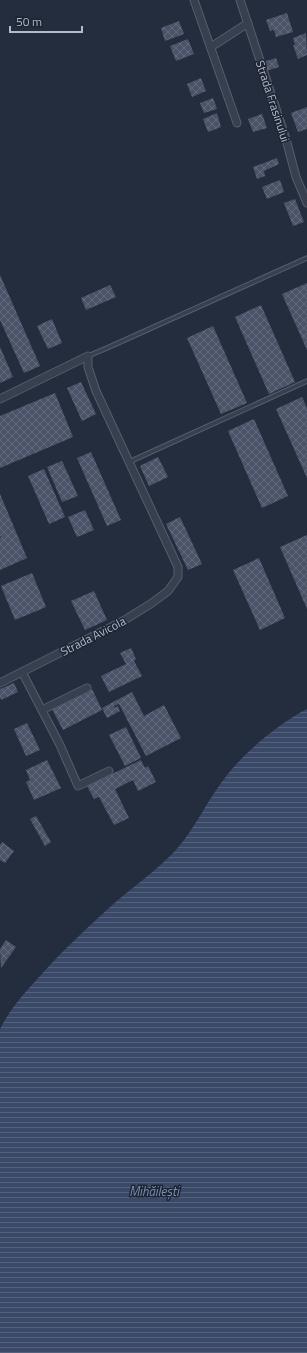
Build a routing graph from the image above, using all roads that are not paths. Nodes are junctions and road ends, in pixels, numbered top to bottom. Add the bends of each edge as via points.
1 (194, 0) edge
2 (240, 0) edge
3 (248, 23) junction
4 (211, 47) junction
5 (237, 123) dead end
6 (307, 203) edge
7 (307, 258) edge
8 (88, 356) junction
9 (307, 381) edge
10 (0, 399) edge
11 (129, 462) junction
12 (22, 672) junction
13 (0, 683) edge
14 (87, 688) dead end
15 (42, 710) junction
16 (109, 771) dead end

1 - 4 street
2 - 3 street, Strada Frasinului
3 - 4 street
3 - 6 street, Strada Frasinului via 296,177
4 - 5 street
7 - 8 lane
8 - 10 street
8 - 11 street via 88,367 96,392
9 - 11 lane
11 - 12 street, Strada Avicola via 178,567 178,577 168,590 152,603
12 - 13 street, Strada Avicola
12 - 15 street
14 - 15 street
15 - 16 street via 78,786

